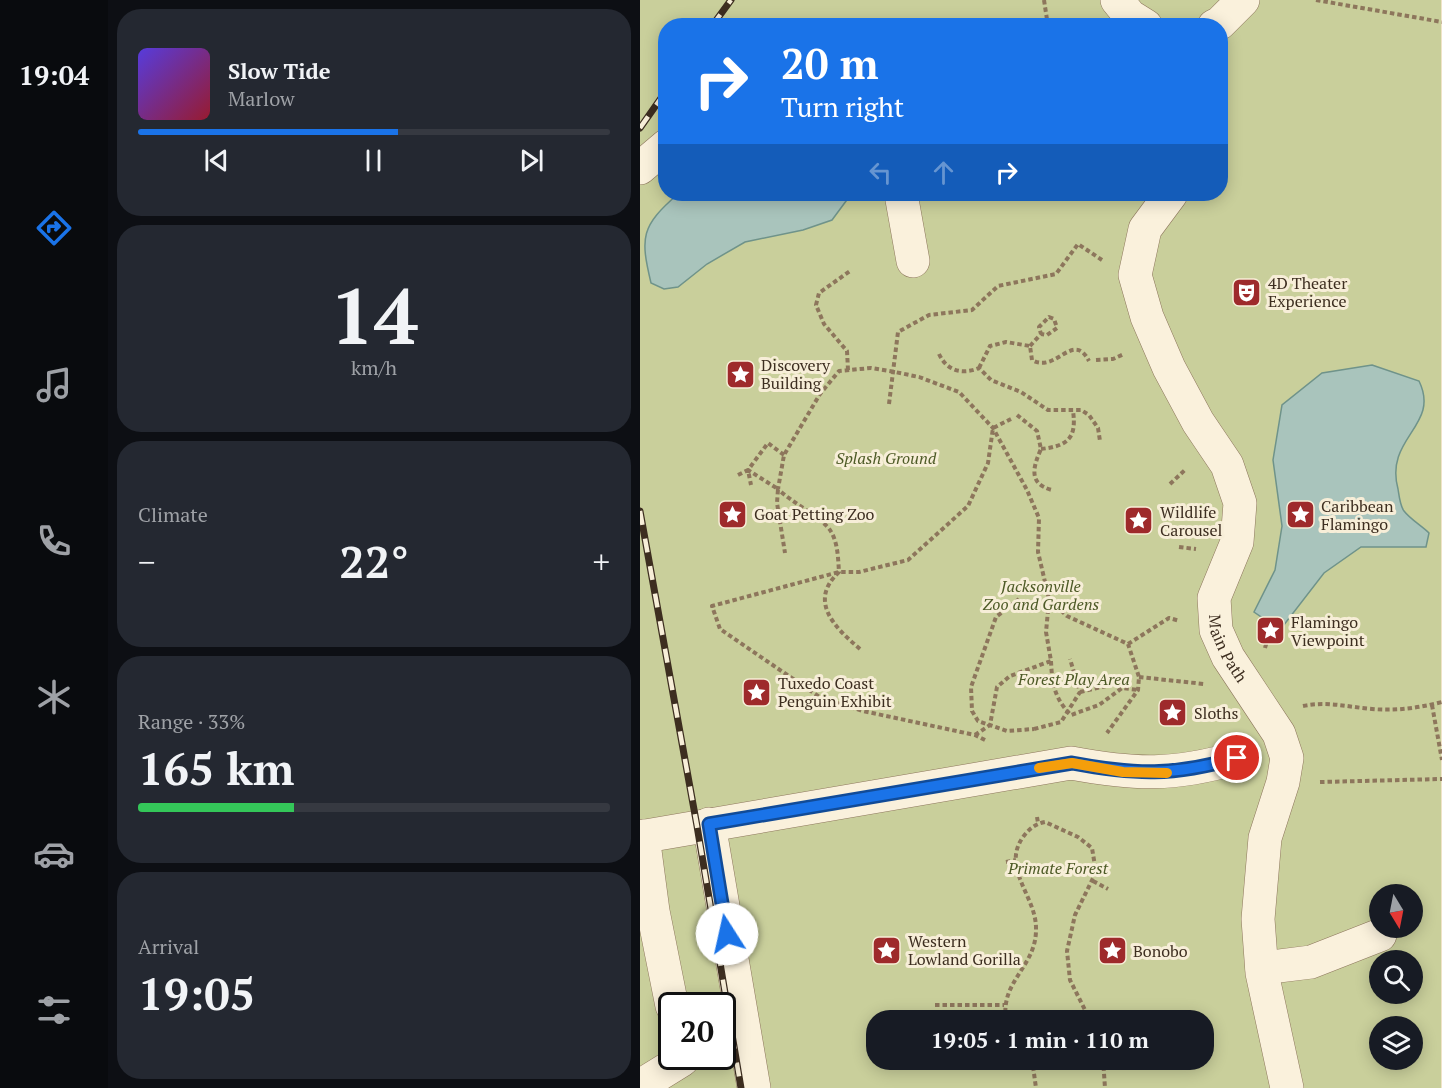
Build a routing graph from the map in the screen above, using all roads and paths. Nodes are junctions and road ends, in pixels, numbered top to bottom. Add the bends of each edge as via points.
1 (1044, 0) edge
2 (1117, 0) edge
3 (1243, 0) edge
4 (1316, 0) edge
5 (1047, 18) edge
6 (1133, 18) edge
7 (1225, 18) edge
8 (1441, 22) edge
9 (658, 153) edge
10 (640, 168) edge
11 (902, 201) edge
12 (1166, 201) edge
13 (913, 261) dead end
14 (850, 270) dead end
15 (1135, 275) junction
16 (1041, 334) junction
17 (1030, 346) junction
18 (939, 354) dead end
19 (1089, 361) dead end
20 (979, 368) junction
21 (848, 370) junction
22 (895, 372) junction
23 (889, 404) dead end
24 (1073, 411) junction
25 (1017, 415) dead end
26 (1011, 419) dead end
27 (992, 428) junction
28 (1100, 441) dead end
29 (1041, 449) junction
30 (784, 455) junction
31 (748, 470) junction
32 (738, 475) dead end
33 (751, 485) dead end
34 (778, 489) junction
35 (1052, 490) dead end
36 (785, 553) dead end
37 (839, 572) junction
38 (1019, 599) dead end
39 (1049, 599) junction
40 (1216, 630) junction
41 (1128, 644) junction
42 (860, 649) dead end
43 (1070, 659) dead end
44 (1051, 660) junction
45 (1139, 678) junction
46 (1204, 684) dead end
47 (1106, 686) dead end
48 (1138, 690) junction
49 (1080, 692) junction
50 (1441, 702) edge
51 (1432, 704) junction
52 (1273, 724) junction
53 (990, 725) junction
54 (975, 735) junction
55 (1098, 737) dead end
56 (994, 745) dead end
57 (1237, 758) dead end
58 (1441, 760) edge
59 (1441, 780) edge
60 (1283, 782) junction
61 (1037, 817) dead end
62 (709, 824) junction
63 (1038, 824) junction
64 (641, 837) edge
65 (1016, 860) junction
66 (1006, 862) dead end
67 (1093, 881) junction
68 (1108, 889) dead end
69 (1372, 938) edge
70 (1262, 968) junction
71 (669, 992) edge
72 (935, 1005) dead end
73 (1004, 1005) junction
74 (1005, 1010) edge
75 (1085, 1010) edge
76 (667, 1070) edge
77 (1034, 1070) edge
78 (1104, 1070) edge
79 (643, 1086) edge
80 (754, 1088) edge
81 (1036, 1088) edge
82 (1105, 1088) edge
83 (1286, 1088) edge

1 - 5 path
2 - 6 street
3 - 7 street
4 - 8 path
9 - 10 street
11 - 13 street
12 - 15 street, Main Path via 1145,230
14 - 21 path via 819,293 816,305 824,324 847,351
15 - 22 path via 1113,268 1078,244 1056,274 998,286 972,310 929,315 898,332
15 - 40 street, Main Path via 1147,317 1169,368 1227,465 1240,503 1237,542 1214,598
16 - 16 path via 1047,335 1057,328 1054,319 1049,317 1042,322
16 - 17 path
17 - 19 path via 1032,360 1039,364 1052,362 1073,350
17 - 20 path via 1006,342 990,346
18 - 20 path via 943,362 959,372
20 - 24 path via 991,380 1021,392 1048,410
21 - 22 path
21 - 30 path via 840,371 820,394
22 - 23 path
22 - 27 path via 959,392
24 - 28 path via 1089,415 1098,428
24 - 29 path via 1071,436 1056,447
25 - 29 path via 1037,431
26 - 27 path
27 - 37 path via 988,463 968,506 908,560 859,572
27 - 39 path via 1039,519 1038,552
29 - 35 path via 1033,474 1043,488
30 - 31 path via 768,443
30 - 34 path
31 - 32 path
31 - 33 path
31 - 34 path
34 - 36 path
34 - 37 path via 830,529
37 - 42 path via 826,583 823,599 836,629
37 - 54 path via 712,606 720,629 821,699
38 - 53 path via 996,617 971,687 972,711 978,721
39 - 41 path via 1067,616
39 - 44 path via 1046,632
40 - 41 path via 1169,618
40 - 52 street, Main Path via 1228,657
41 - 45 path
43 - 49 path, bridge
44 - 48 path via 1052,686 1059,703 1071,715 1099,705 1122,687
44 - 53 path via 1010,676 997,687
45 - 46 path
45 - 48 path
47 - 49 path
48 - 55 path via 1107,733
49 - 53 path, bridge via 1061,722 1019,732
50 - 51 path
51 - 52 path via 1415,709 1373,709 1320,702 1296,708
51 - 58 path
52 - 60 street, Main Path via 1287,758
53 - 54 path
54 - 56 path
57 - 62 street via 1165,773 1123,772 1072,763
59 - 60 path
60 - 70 street, Main Path via 1266,838 1258,919
61 - 63 path
62 - 64 street
62 - 80 street
63 - 65 path via 1027,831 1017,846
63 - 67 path via 1045,822 1065,830 1092,848 1096,872
64 - 71 street
65 - 66 path
65 - 73 path via 1017,876 1033,908 1036,928 1031,959 1011,983
67 - 68 path
67 - 75 path via 1075,915 1067,951 1070,980
69 - 70 street via 1310,962
70 - 83 street, Main Path
72 - 73 path
73 - 74 path
76 - 79 street
77 - 81 path
78 - 82 path

